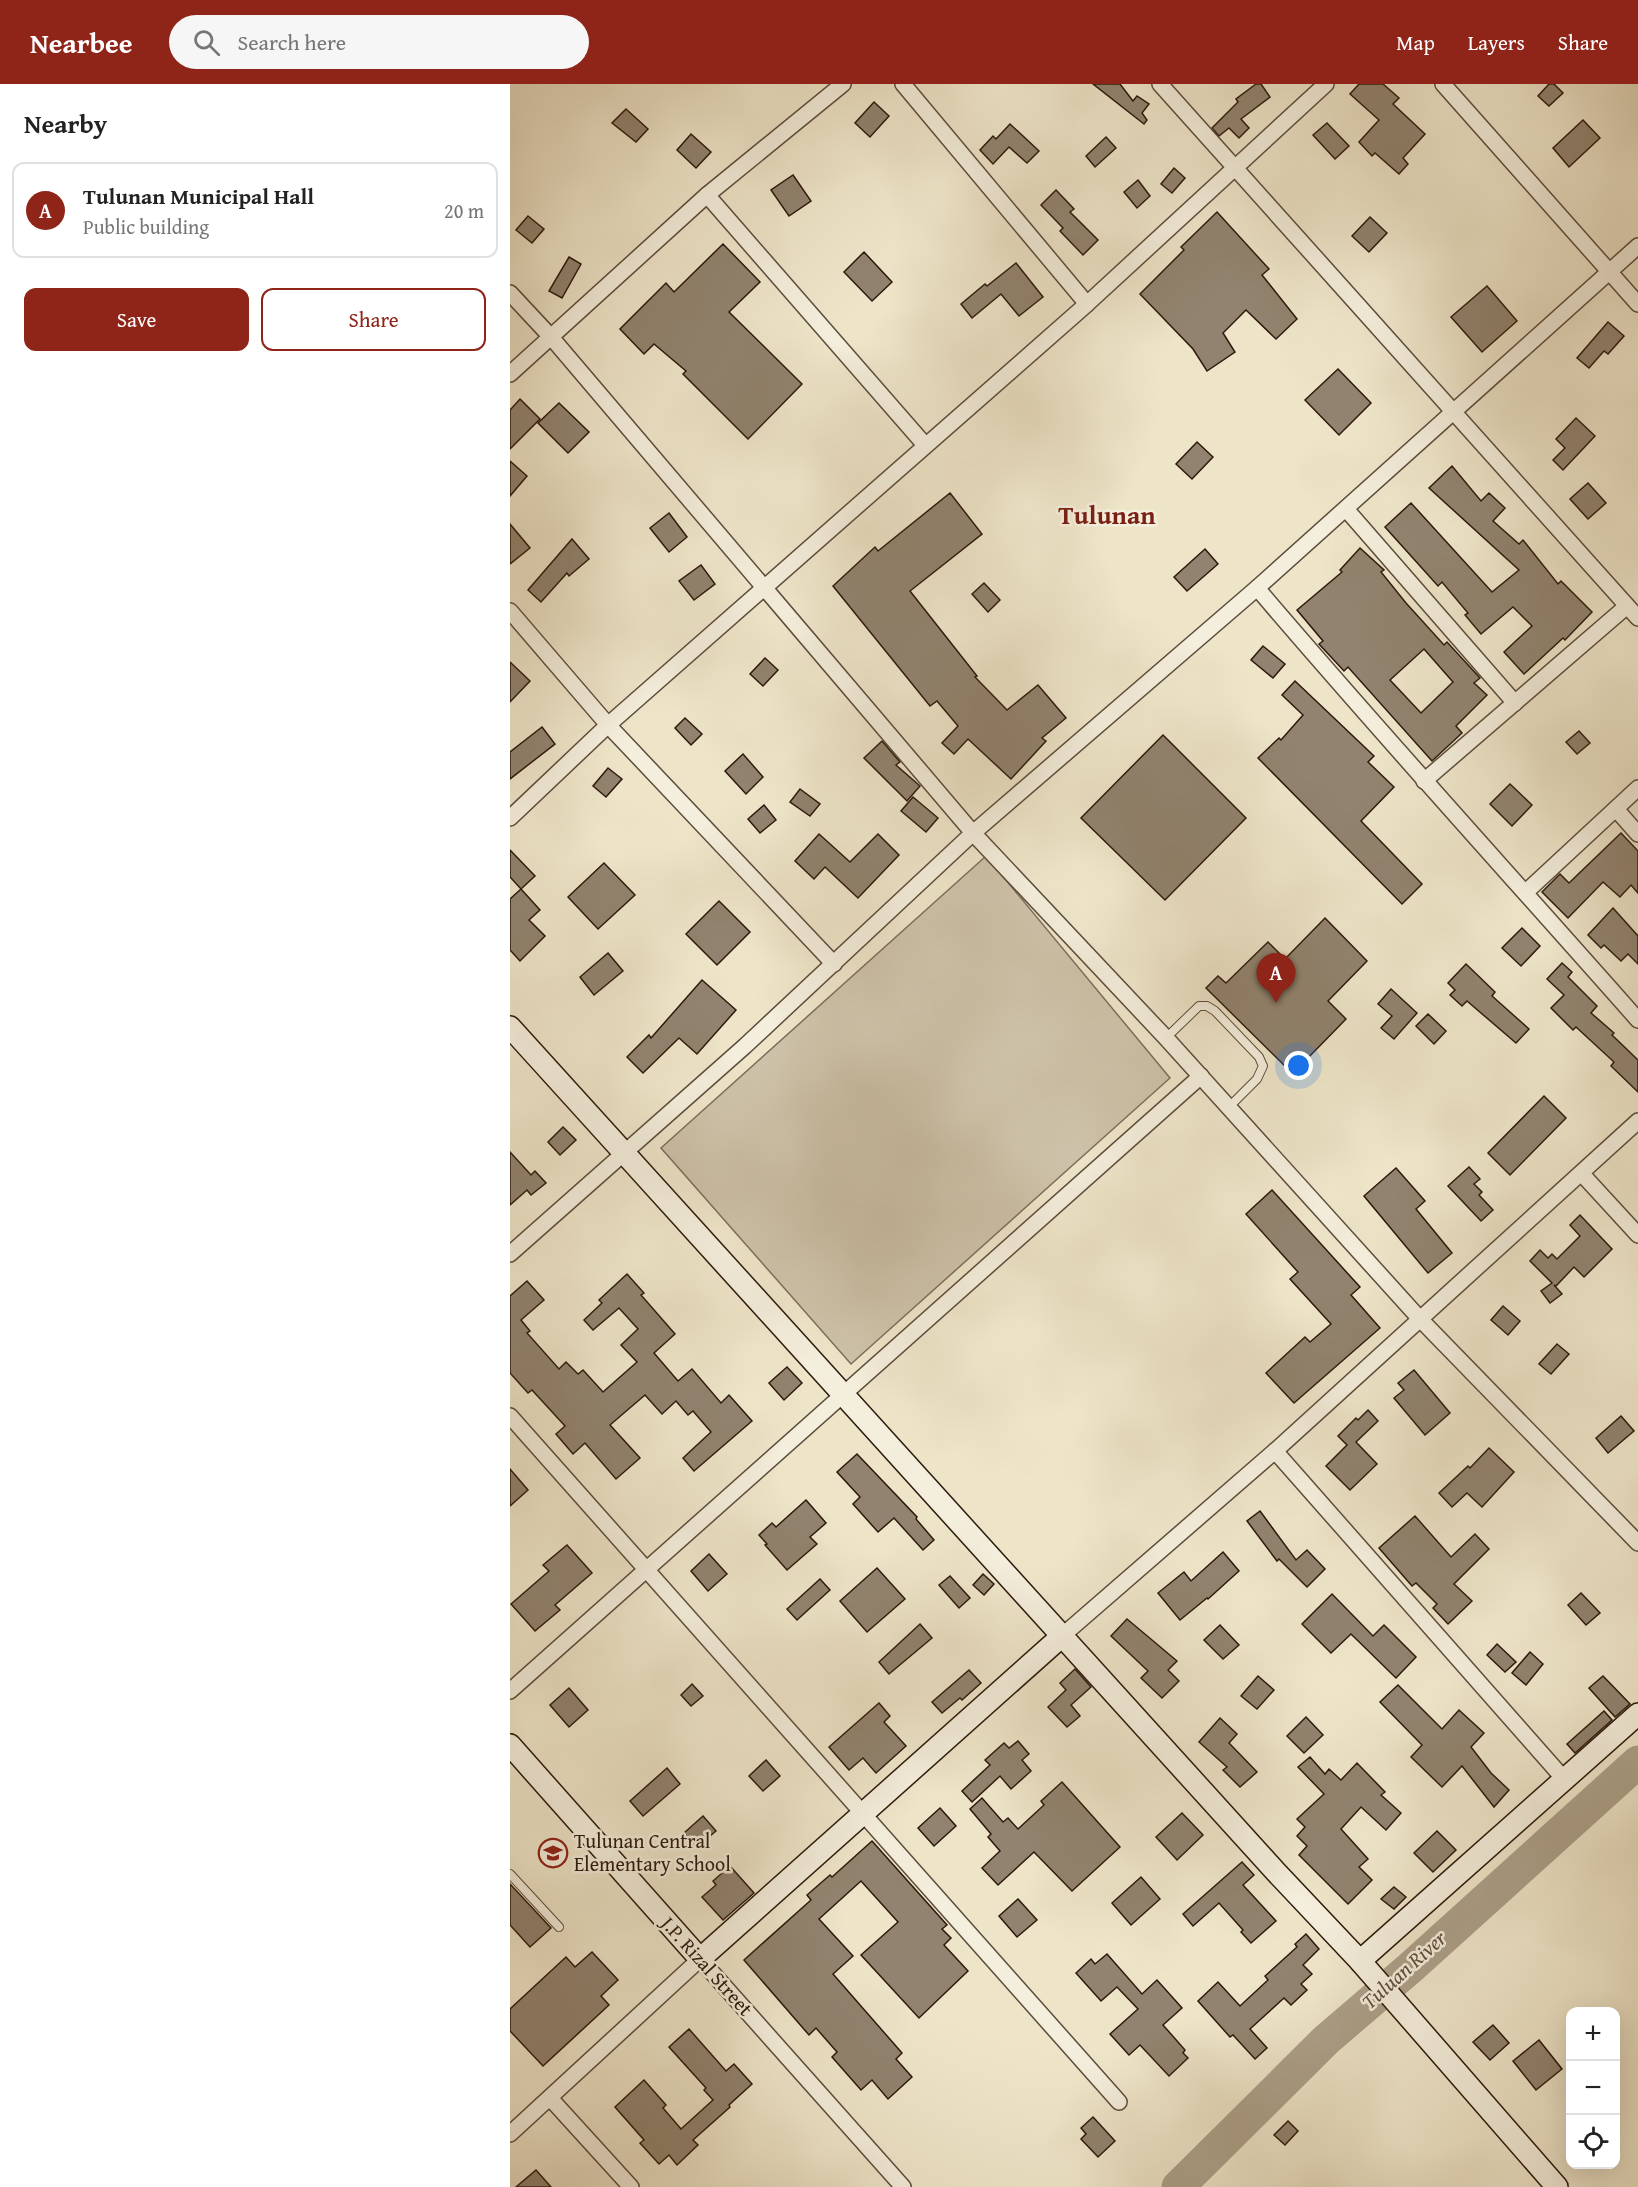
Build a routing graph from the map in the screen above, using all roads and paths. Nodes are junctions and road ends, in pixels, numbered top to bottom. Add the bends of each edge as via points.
1 (843, 84) edge
2 (903, 84) edge
3 (1160, 84) edge
4 (1326, 84) edge
5 (1443, 84) edge
6 (1235, 168) junction
7 (707, 195) junction
8 (1638, 246) edge
9 (1610, 272) junction
10 (510, 293) edge
11 (1087, 304) junction
12 (1638, 304) edge
13 (551, 337) junction
14 (510, 374) edge
15 (1452, 412) junction
16 (925, 445) junction
17 (1346, 509) junction
18 (763, 588) junction
19 (1257, 588) junction
20 (1627, 606) junction
21 (510, 611) edge
22 (1638, 618) edge
23 (1515, 703) junction
24 (608, 725) junction
25 (1424, 781) junction
26 (1638, 788) edge
27 (1616, 809) junction
28 (510, 818) edge
29 (973, 833) junction
30 (1638, 834) edge
31 (1526, 892) junction
32 (834, 964) junction
33 (1638, 1020) edge
34 (510, 1027) edge
35 (1166, 1038) junction
36 (1201, 1076) junction
37 (1229, 1107) junction
38 (1638, 1121) edge
39 (624, 1153) junction
40 (1582, 1174) junction
41 (1638, 1235) edge
42 (510, 1254) edge
43 (1420, 1319) junction
44 (843, 1395) junction
45 (510, 1416) edge
46 (1275, 1451) junction
47 (1638, 1543) edge
48 (647, 1570) junction
49 (1062, 1636) junction
50 (510, 1691) edge
51 (1638, 1714) edge
52 (510, 1745) edge
53 (1564, 1779) junction
54 (862, 1814) junction
55 (510, 1874) edge
56 (559, 1927) dead end
57 (700, 1959) junction
58 (1365, 1966) junction
59 (550, 2098) junction
60 (1119, 2102) dead end
61 (510, 2134) edge
62 (631, 2187) edge
63 (903, 2187) edge
64 (1557, 2187) edge

1 - 7 street
2 - 11 street
3 - 6 street
4 - 6 street
5 - 9 street
6 - 11 street
6 - 15 street
7 - 13 street
7 - 16 street
8 - 9 street
9 - 12 street
9 - 15 street
10 - 13 street
11 - 16 street
13 - 14 street
13 - 18 street
15 - 17 street
15 - 20 street
16 - 18 street
17 - 19 street
17 - 23 street
18 - 24 street
18 - 29 street
19 - 25 street
19 - 29 street
20 - 22 street
20 - 23 street
21 - 24 street
23 - 25 street
24 - 28 street
24 - 32 street
25 - 31 street
26 - 27 street
27 - 30 street
27 - 31 street
29 - 32 street
29 - 35 street
31 - 33 street
32 - 39 street
34 - 39 main road
35 - 36 street
35 - 37 lane via 1199,1006 1207,1006 1259,1057 1263,1066 1257,1079
36 - 37 street
36 - 44 street
37 - 43 street
38 - 40 street
39 - 42 street
39 - 44 main road
40 - 41 street
40 - 43 street
43 - 46 street
43 - 47 street
44 - 48 street
44 - 49 main road
45 - 48 street
46 - 49 street
46 - 53 street
48 - 50 street
48 - 54 street
49 - 54 main road
49 - 58 main road
51 - 53 main road
52 - 57 main road, J.P. Rizal Street
53 - 58 main road
54 - 57 main road
54 - 60 street
55 - 56 lane
57 - 59 street
57 - 63 street, J.P. Rizal Street
58 - 64 main road
59 - 61 street
59 - 62 street

